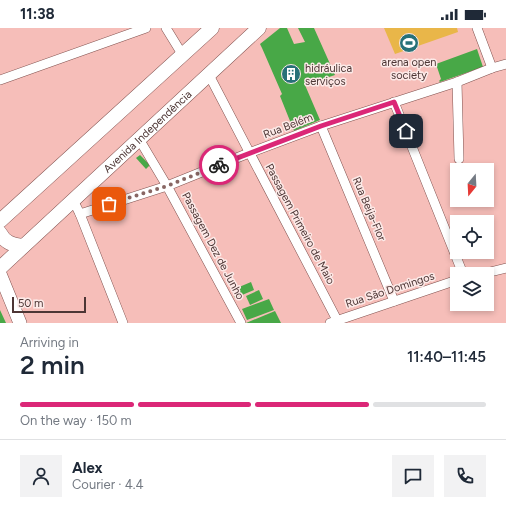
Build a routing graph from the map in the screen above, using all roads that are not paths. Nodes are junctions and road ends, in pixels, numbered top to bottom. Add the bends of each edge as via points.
1 (146, 28) edge
2 (166, 28) edge
3 (212, 28) edge
4 (259, 28) edge
5 (477, 28) edge
6 (182, 54) junction
7 (506, 64) edge
8 (492, 68) junction
9 (209, 75) junction
10 (0, 80) edge
11 (457, 82) junction
12 (394, 102) junction
13 (321, 126) junction
14 (138, 140) junction
15 (249, 153) junction
16 (459, 159) dead end
17 (167, 186) junction
18 (73, 200) junction
19 (80, 214) junction
20 (0, 221) edge
21 (0, 233) edge
22 (23, 246) junction
23 (460, 267) edge
24 (0, 268) edge
25 (506, 268) edge
26 (494, 271) edge
27 (0, 274) edge
28 (450, 282) edge
29 (394, 301) junction
30 (333, 322) edge
31 (20, 323) edge
32 (123, 323) edge
33 (241, 323) edge

1 - 10 street
2 - 6 street
3 - 6 main road
4 - 9 main road, Avenida Independência
5 - 8 street
6 - 20 main road
7 - 8 street, Rua Belém
8 - 11 street, Rua Belém
9 - 14 main road, Avenida Independência
9 - 15 street, Passagem Primeiro de Maio
11 - 12 street, Rua Belém
11 - 16 street
12 - 13 street, Rua Belém
12 - 23 street
13 - 15 street, Rua Belém
13 - 29 street, Rua Beija-Flor
14 - 17 street, Passagem Dez de Junho
14 - 18 main road, Avenida Independência
15 - 17 street, Rua Belém
15 - 30 street, Passagem Primeiro de Maio
17 - 19 street, Rua Belém
17 - 33 street, Passagem Dez de Junho
18 - 19 street
18 - 22 main road, Avenida Independência
19 - 32 street
21 - 22 main road via 8,243
22 - 24 main road, Avenida Independência
25 - 26 street
27 - 31 main road
28 - 29 street, Rua São Domingos
29 - 30 street, Rua São Domingos

